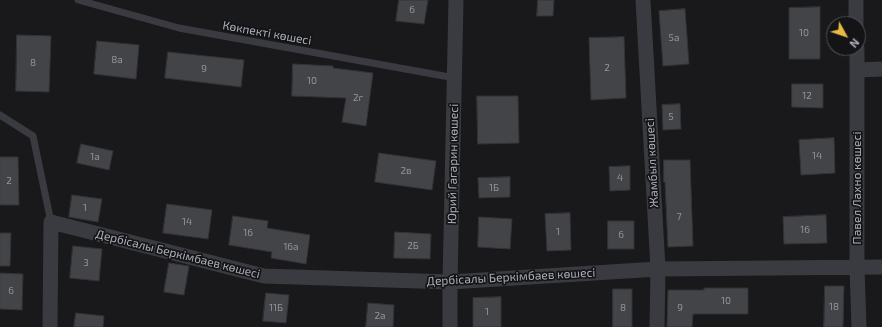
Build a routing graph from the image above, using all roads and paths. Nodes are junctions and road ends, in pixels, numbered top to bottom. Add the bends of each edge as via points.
1 (78, 0) edge
2 (456, 0) edge
3 (643, 0) edge
4 (856, 0) edge
5 (856, 16) edge
6 (857, 56) edge
7 (882, 69) edge
8 (857, 70) junction
9 (455, 78) junction
10 (0, 115) edge
11 (51, 222) junction
12 (882, 267) edge
13 (857, 268) junction
14 (658, 269) junction
15 (450, 282) junction
16 (50, 327) edge
17 (450, 327) edge
18 (657, 327) edge
19 (859, 327) edge

1 - 9 lane, Көкпекті көшесі via 178,28
2 - 9 street, Юрий Гагарин көшесі
3 - 14 street, Жамбыл көшесі
4 - 5 street
6 - 8 street, Павел Лахно көшесі
7 - 8 street
8 - 13 street, Павел Лахно көшесі
9 - 15 street, Юрий Гагарин көшесі
10 - 11 lane via 33,136
11 - 15 street, Дербісалы Беркімбаев көшесі via 264,276
11 - 16 street
12 - 13 street, Дербісалы Беркімбаев көшесі
13 - 14 street, Дербісалы Беркімбаев көшесі
13 - 19 street, Павел Лахно көшесі
14 - 15 street, Дербісалы Беркімбаев көшесі
14 - 18 street, Жамбыл көшесі
15 - 17 street, Юрий Гагарин көшесі

